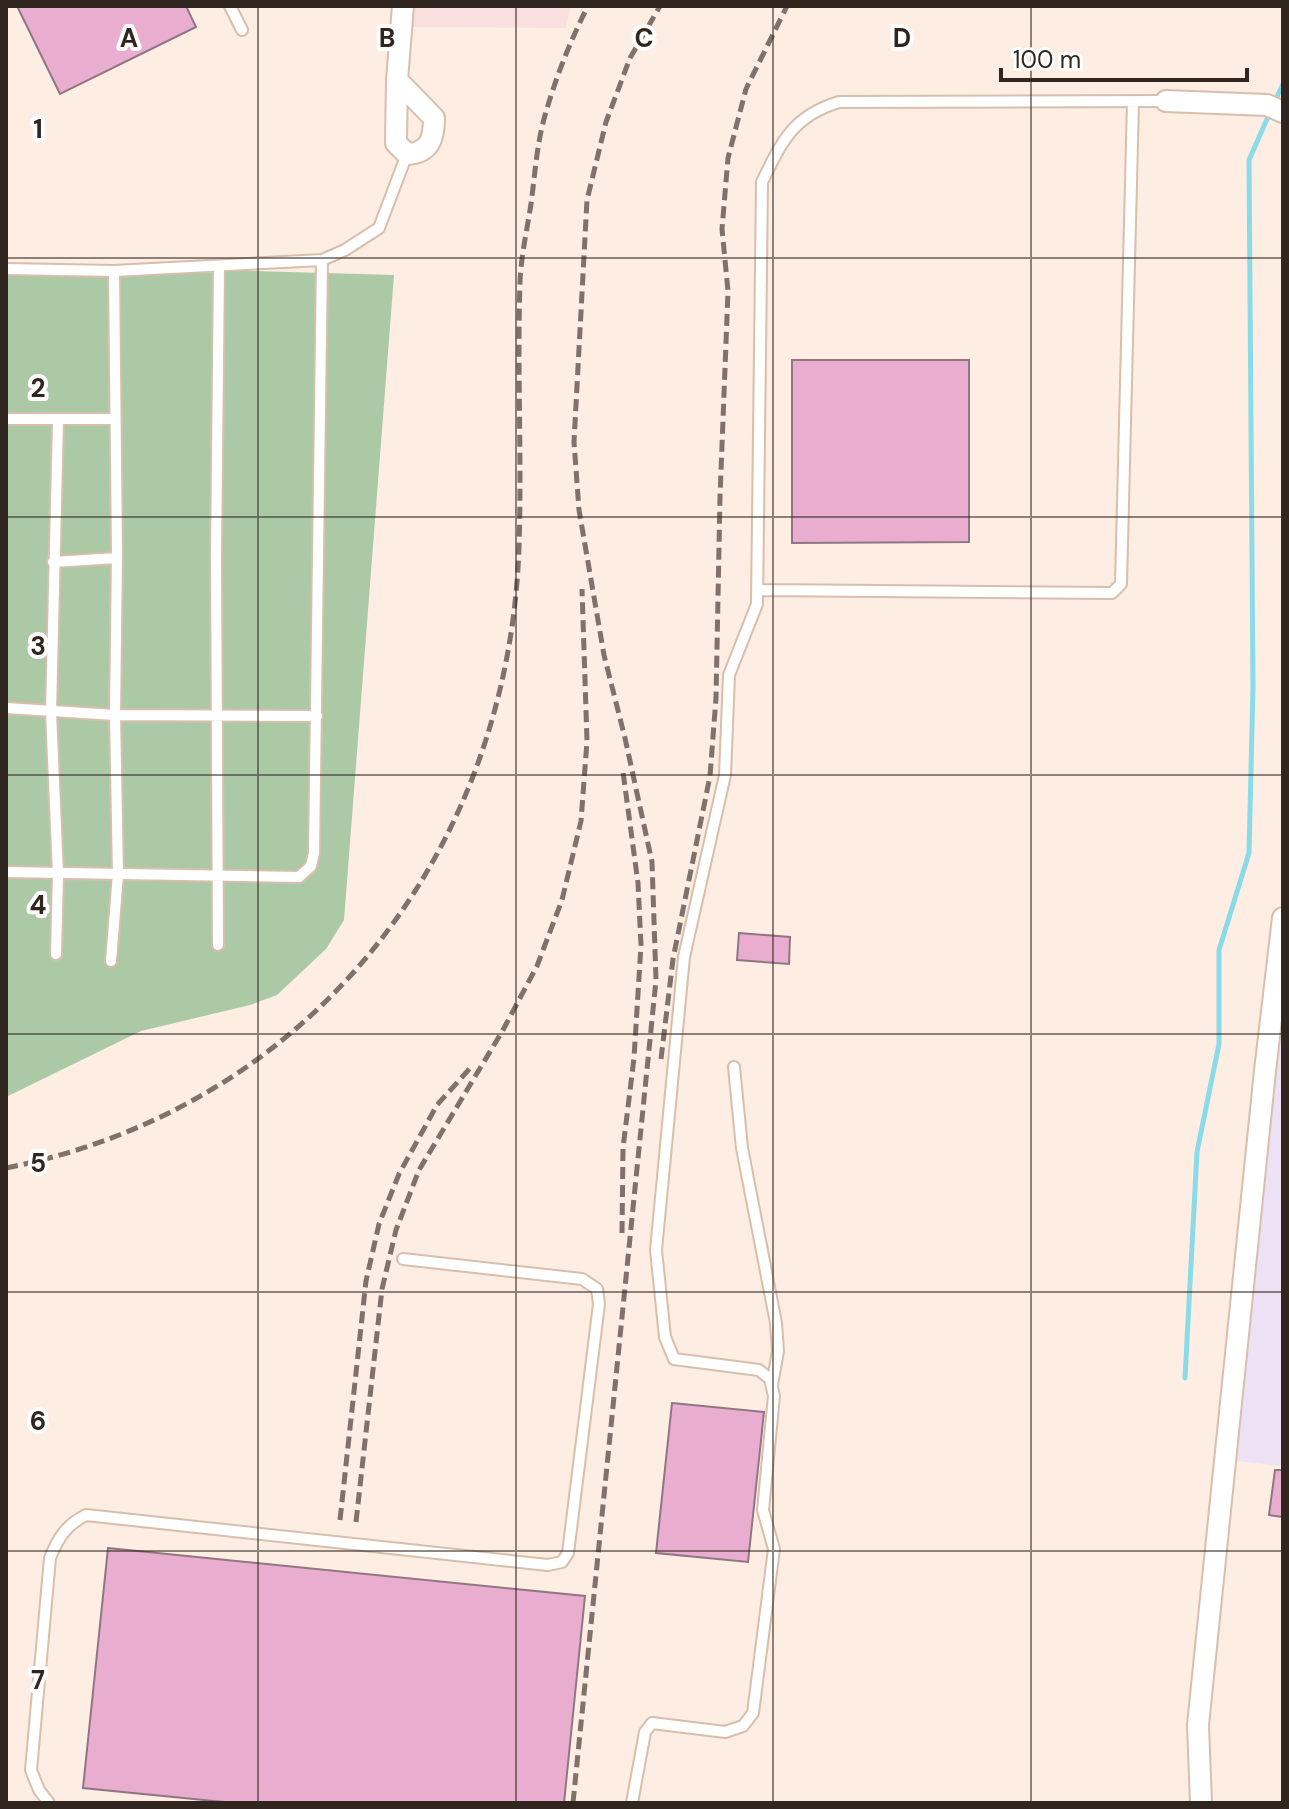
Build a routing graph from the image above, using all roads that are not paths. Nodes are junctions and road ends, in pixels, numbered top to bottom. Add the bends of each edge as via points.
1 (230, 6) edge
2 (403, 6) edge
3 (242, 30) dead end
4 (397, 80) junction
5 (1166, 101) joint
6 (1133, 102) junction
7 (1283, 112) edge
8 (407, 154) junction
9 (322, 260) junction
10 (219, 267) junction
11 (6, 269) edge
12 (114, 271) junction
13 (6, 419) edge
14 (115, 419) junction
15 (58, 421) junction
16 (117, 558) junction
17 (53, 562) junction
18 (757, 590) junction
19 (6, 708) edge
20 (51, 712) junction
21 (115, 715) junction
22 (317, 716) junction
23 (217, 717) junction
24 (6, 872) edge
25 (58, 874) junction
26 (118, 874) junction
27 (218, 874) junction
28 (1283, 918) edge
29 (218, 945) dead end
30 (56, 954) dead end
31 (111, 961) dead end
32 (734, 1067) dead end
33 (403, 1259) dead end
34 (772, 1387) junction
35 (49, 1803) edge
36 (632, 1803) edge
37 (1201, 1803) edge

1 - 3 lane
2 - 4 street
4 - 8 street via 396,143
4 - 8 street via 434,118 428,146 419,154
5 - 6 lane
5 - 7 street via 1267,105
6 - 18 lane via 839,102 816,109 783,138 762,182
6 - 18 lane via 1121,584 1112,593
8 - 9 lane via 379,228
9 - 10 lane
9 - 22 lane
10 - 12 lane
10 - 23 lane
11 - 12 lane
12 - 14 lane
13 - 15 lane
14 - 15 lane
14 - 16 lane
15 - 17 lane
16 - 17 lane
16 - 21 lane
17 - 20 lane
18 - 34 lane via 757,604 729,675 725,775 684,957 656,1250 665,1337 674,1359 759,1370
19 - 20 lane
20 - 21 lane
20 - 25 lane
21 - 23 lane
21 - 26 lane
22 - 23 lane
22 - 27 lane via 311,866 299,877
23 - 27 lane
24 - 25 lane
25 - 26 lane
25 - 30 lane
26 - 27 lane
26 - 31 lane
27 - 29 lane
28 - 37 street via 1198,1725
32 - 34 lane via 742,1148 776,1323
33 - 35 lane via 582,1279 597,1289 568,1553 562,1562 548,1565 86,1515 74,1520 59,1536 50,1558 31,1770
34 - 36 lane via 763,1510 774,1549 753,1713 743,1726 725,1732 652,1723 645,1732

